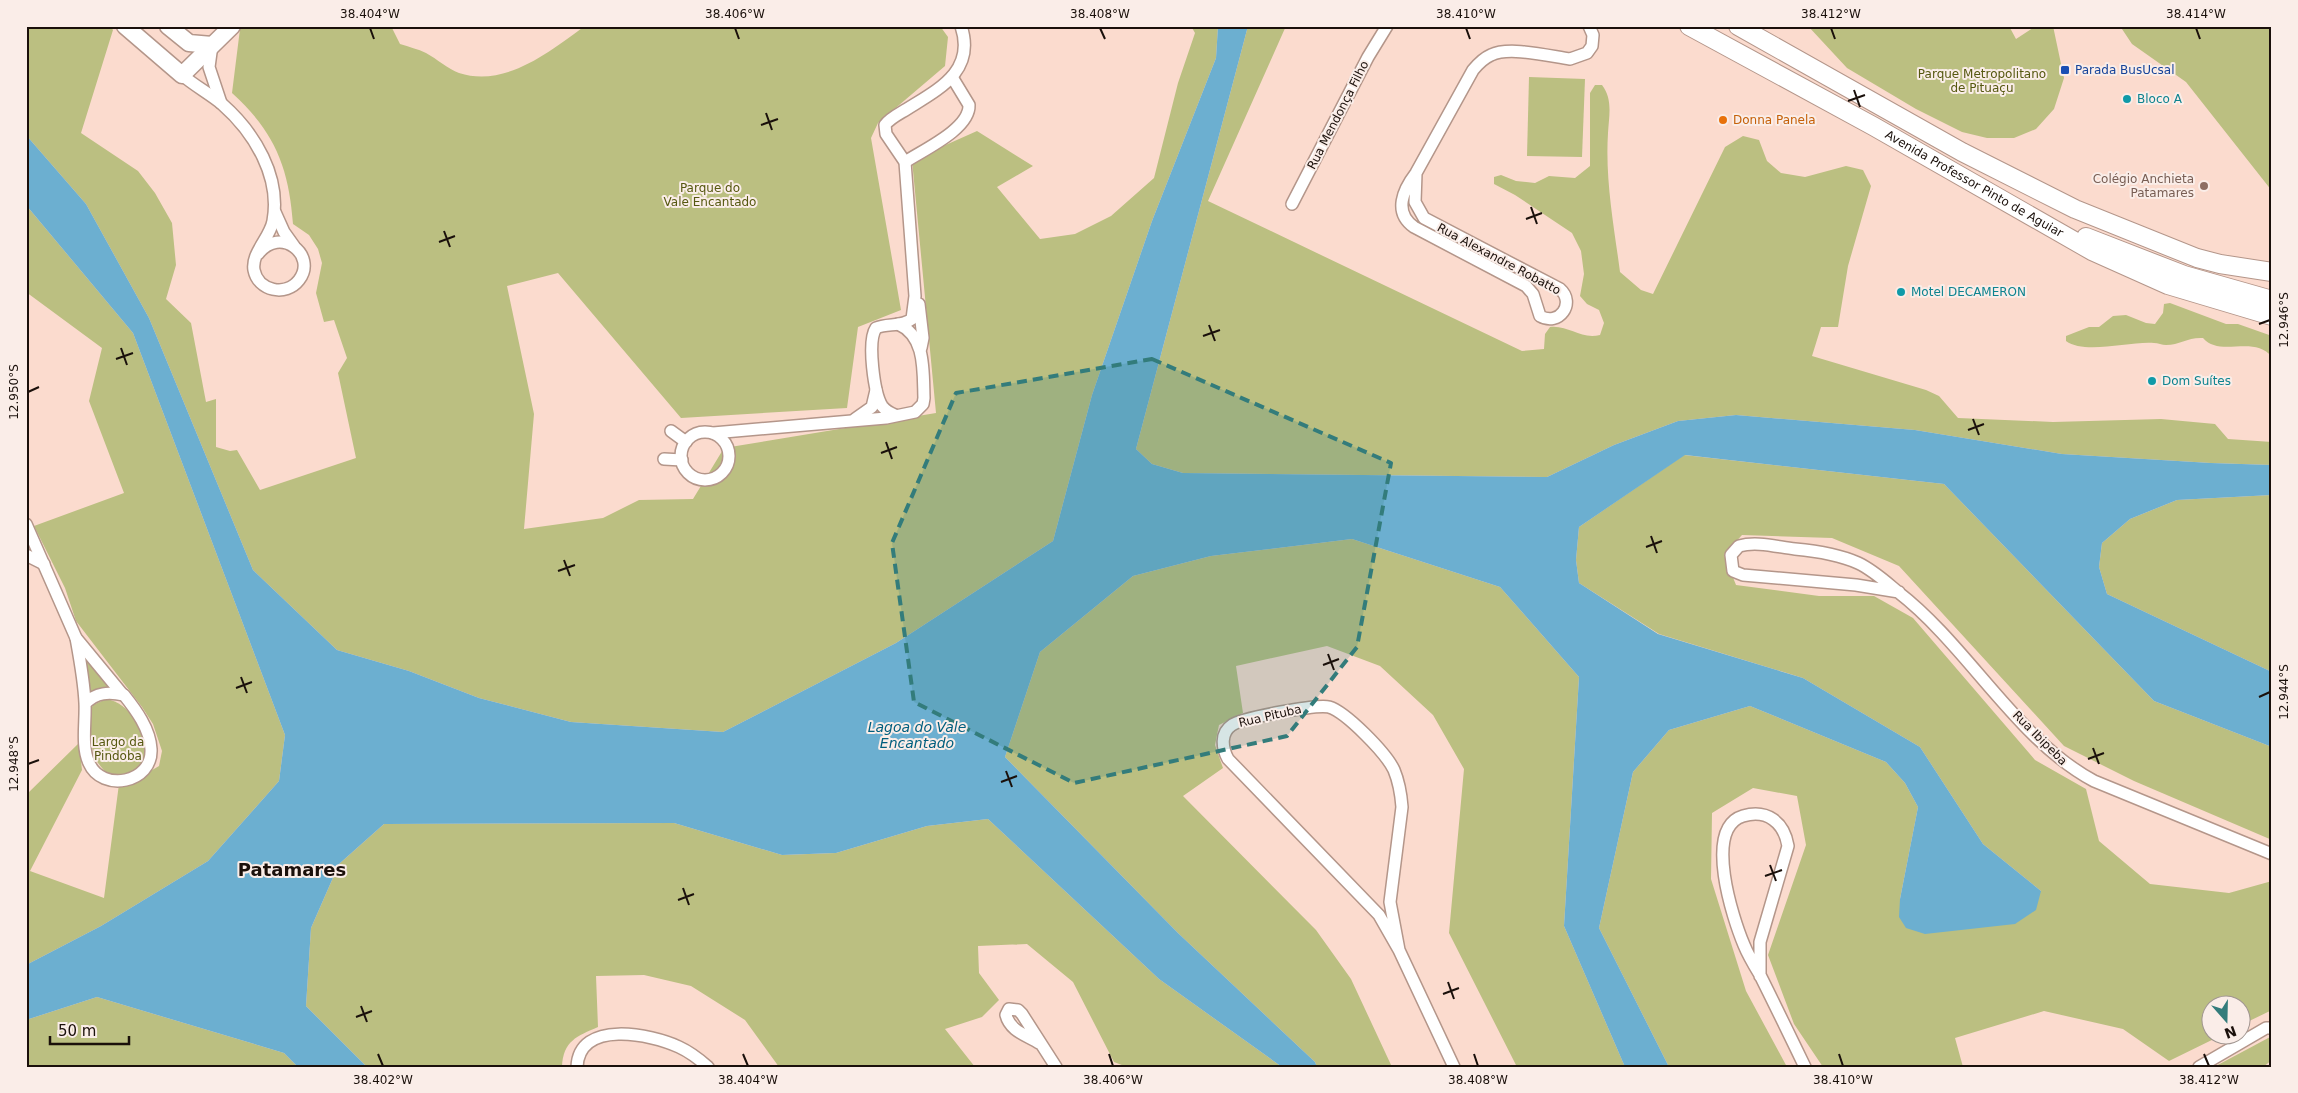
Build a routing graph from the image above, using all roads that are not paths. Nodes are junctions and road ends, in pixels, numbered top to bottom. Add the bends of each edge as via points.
1 (168, 26) edge
2 (232, 26) edge
3 (961, 26) edge
4 (1387, 26) edge
5 (1589, 26) edge
6 (1689, 26) edge
7 (1738, 26) edge
8 (131, 29) edge
9 (212, 45) junction
10 (182, 75) junction
11 (952, 77) junction
12 (221, 104) junction
13 (904, 162) junction
14 (1416, 173) junction
15 (1292, 204) dead end
16 (275, 210) junction
17 (2036, 221) junction
18 (297, 249) junction
19 (258, 254) junction
20 (2272, 272) edge
21 (915, 296) junction
22 (2272, 300) edge
23 (2272, 316) edge
24 (898, 324) junction
25 (920, 351) junction
26 (876, 388) junction
27 (895, 416) junction
28 (855, 419) junction
29 (670, 431) dead end
30 (714, 433) junction
31 (686, 442) junction
32 (664, 459) dead end
33 (682, 460) junction
34 (26, 524) edge
35 (26, 555) edge
36 (44, 564) junction
37 (1899, 592) junction
38 (76, 638) junction
39 (124, 695) junction
40 (85, 704) junction
41 (2272, 854) edge
42 (1391, 894) junction
43 (1370, 903) junction
44 (1400, 950) junction
45 (1760, 976) junction
46 (2272, 1028) edge
47 (1039, 1044) dead end
48 (577, 1067) edge
49 (708, 1067) edge
50 (1056, 1067) edge
51 (1454, 1067) edge
52 (1805, 1067) edge
53 (2199, 1067) edge

1 - 9 main road via 189,43
2 - 9 main road
3 - 11 street via 966,45 961,65
4 - 15 street, Rua Mendonça Filho
5 - 14 street, Rua Alexandre Robatto via 1593,35 1592,46 1580,57 1570,59 1507,52 1490,55 1481,61
6 - 17 main road, Avenida Professor Pinto de Aguiar via 1873,126
7 - 20 main road, Avenida Professor Pinto de Aguiar via 1962,152 2075,209 2197,258
8 - 10 main road
9 - 10 main road
9 - 12 street via 209,67
10 - 12 street
11 - 13 street via 968,105 966,120
11 - 13 street via 885,125 886,134
12 - 16 street via 246,129 259,148 272,184
13 - 21 street
14 - 14 street, Rua Alexandre Robatto via 1407,185 1402,201 1401,210 1406,222 1526,286 1540,316 1550,319 1561,315 1567,298 1560,289 1424,218 1415,202
16 - 18 street via 284,232
16 - 19 street via 272,225
17 - 22 main road via 2184,276
17 - 23 main road, Avenida Professor Pinto de Aguiar via 2161,282
18 - 19 street via 291,244 276,241 262,248
18 - 19 street via 304,264 299,280 293,286 277,290 257,278 254,270
21 - 24 street via 912,320
21 - 25 street via 920,307
24 - 25 street via 914,334
24 - 26 street via 882,326 872,333
25 - 27 street via 923,404 915,412
26 - 27 street via 882,407
26 - 28 street via 872,407
27 - 28 street
28 - 30 street
29 - 31 street
30 - 31 street via 695,434
30 - 33 street via 724,440 729,451 728,464 721,474 710,479 697,478 687,471
31 - 33 street
32 - 33 street
34 - 36 street
35 - 36 street
36 - 38 street
37 - 37 street, Rua Ibipeba via 1860,564 1833,555 1746,544 1739,546 1731,555 1733,571 1743,576 1856,585
37 - 41 street, Rua Ibipeba via 1918,607 2030,730 2070,768 2094,781
38 - 39 street
38 - 40 street
39 - 40 street via 97,695
39 - 40 street via 142,721 151,749 148,766 124,781 104,779 90,766 85,745
42 - 43 street
42 - 43 street, Rua Pituba via 1401,793 1393,768 1346,716 1326,706 1317,706 1232,725 1223,738 1228,759
42 - 44 street, Rua Pituba via 1391,912
43 - 44 street, Rua Pituba
44 - 51 street, Rua Pituba
45 - 45 street via 1735,920 1721,847 1724,833 1731,823 1751,814 1773,819 1781,825 1788,846 1760,942
45 - 52 street
46 - 53 street via 2266,1028
47 - 50 street
48 - 49 street via 582,1048 589,1041 599,1037 632,1035 680,1048

